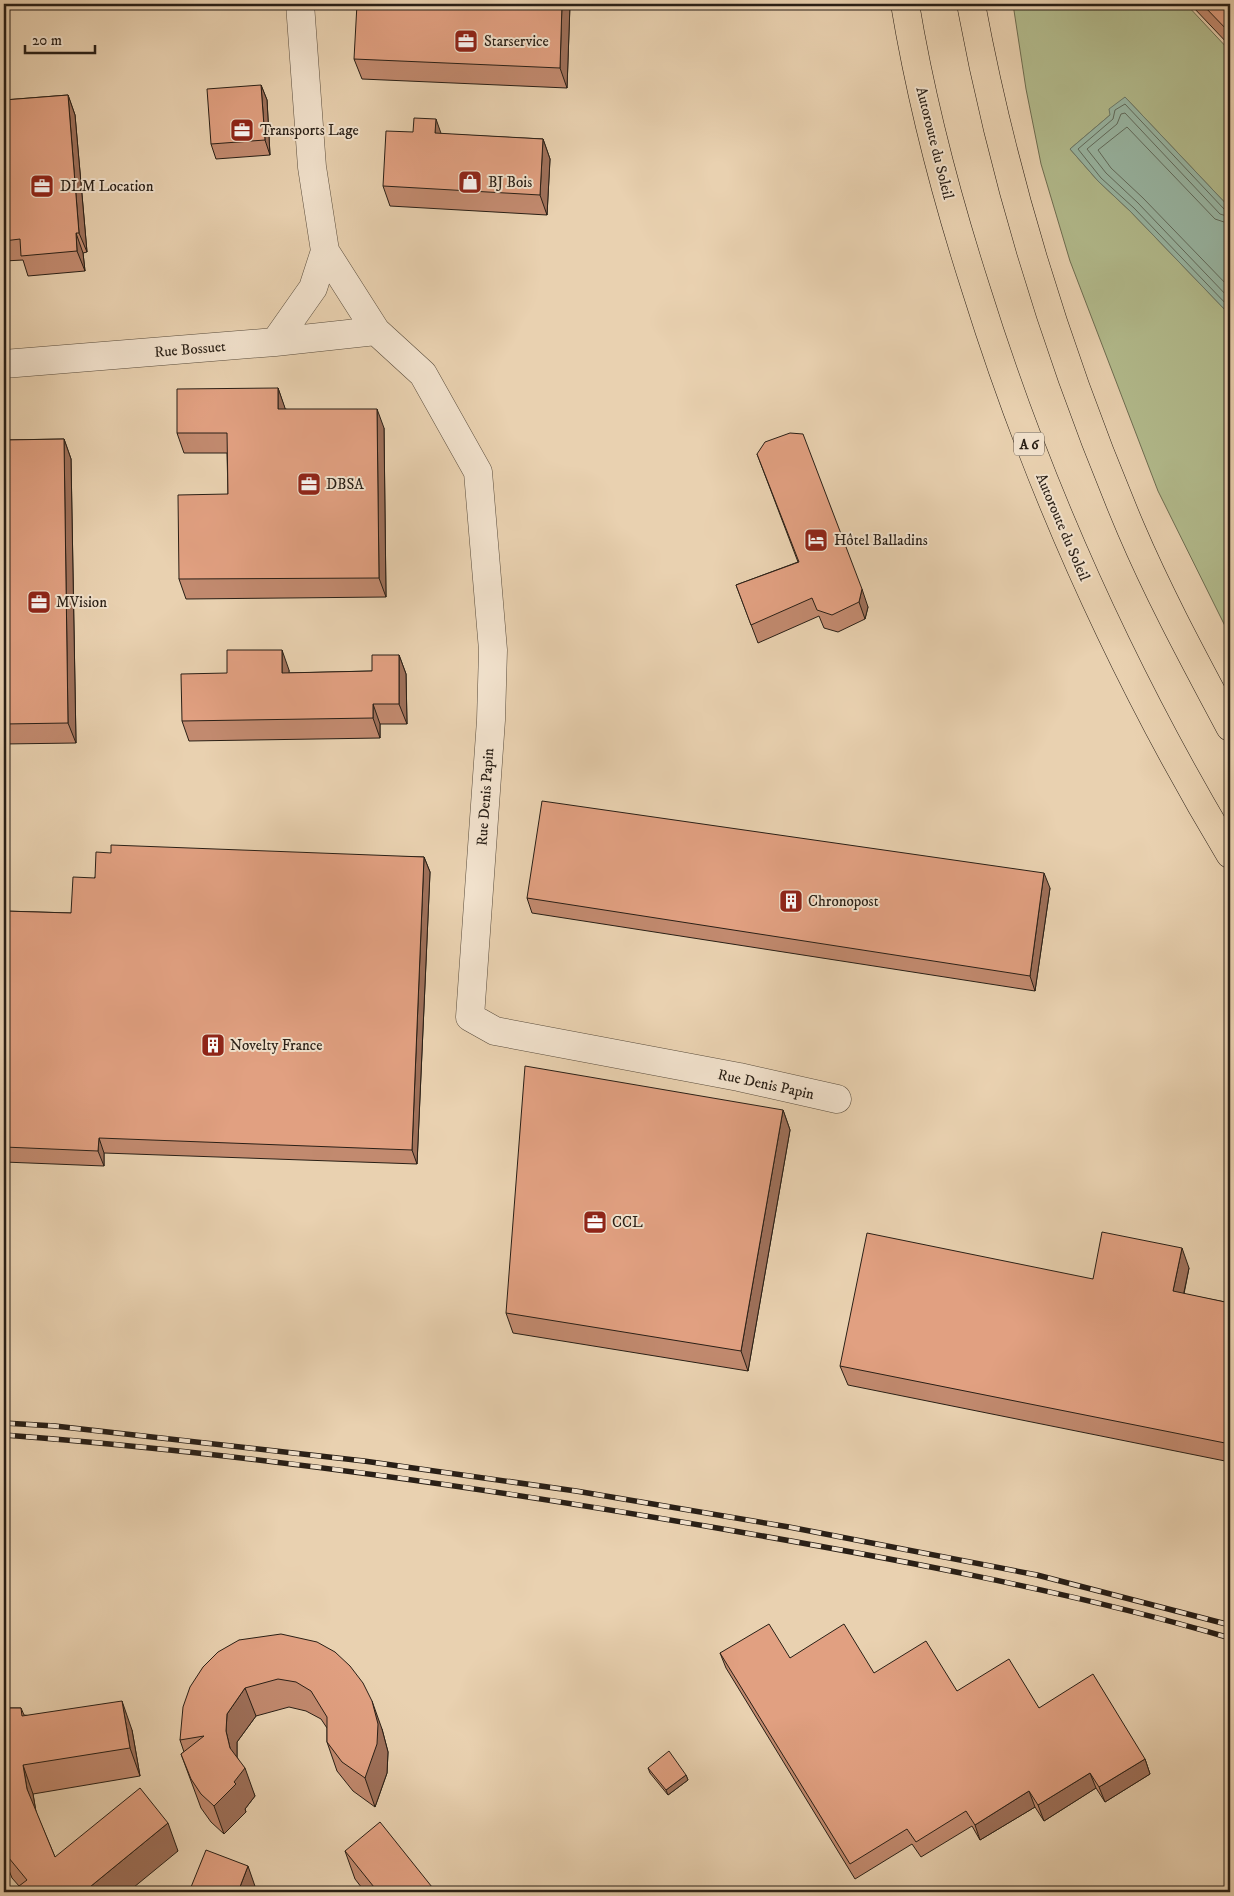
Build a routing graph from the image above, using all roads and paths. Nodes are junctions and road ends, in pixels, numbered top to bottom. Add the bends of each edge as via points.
1 (300, 4) edge
2 (904, 4) edge
3 (971, 4) edge
4 (326, 251) junction
5 (376, 331) junction
6 (275, 342) junction
7 (4, 364) edge
8 (1230, 727) edge
9 (1230, 854) edge
10 (837, 1099) dead end

1 - 4 street, Rue Denis Papin via 312,167
2 - 9 highway, Autoroute du Soleil / A 6 via 931,131 958,233 1023,430 1068,542 1135,686
3 - 8 highway via 1001,148 1052,323 1132,531
4 - 5 street, Rue Denis Papin
4 - 6 street, Rue Denis Papin via 313,288
5 - 6 street, Rue Bossuet
5 - 10 street, Rue Denis Papin via 423,374 478,472 493,650 470,1016 495,1031
6 - 7 street, Rue Bossuet

